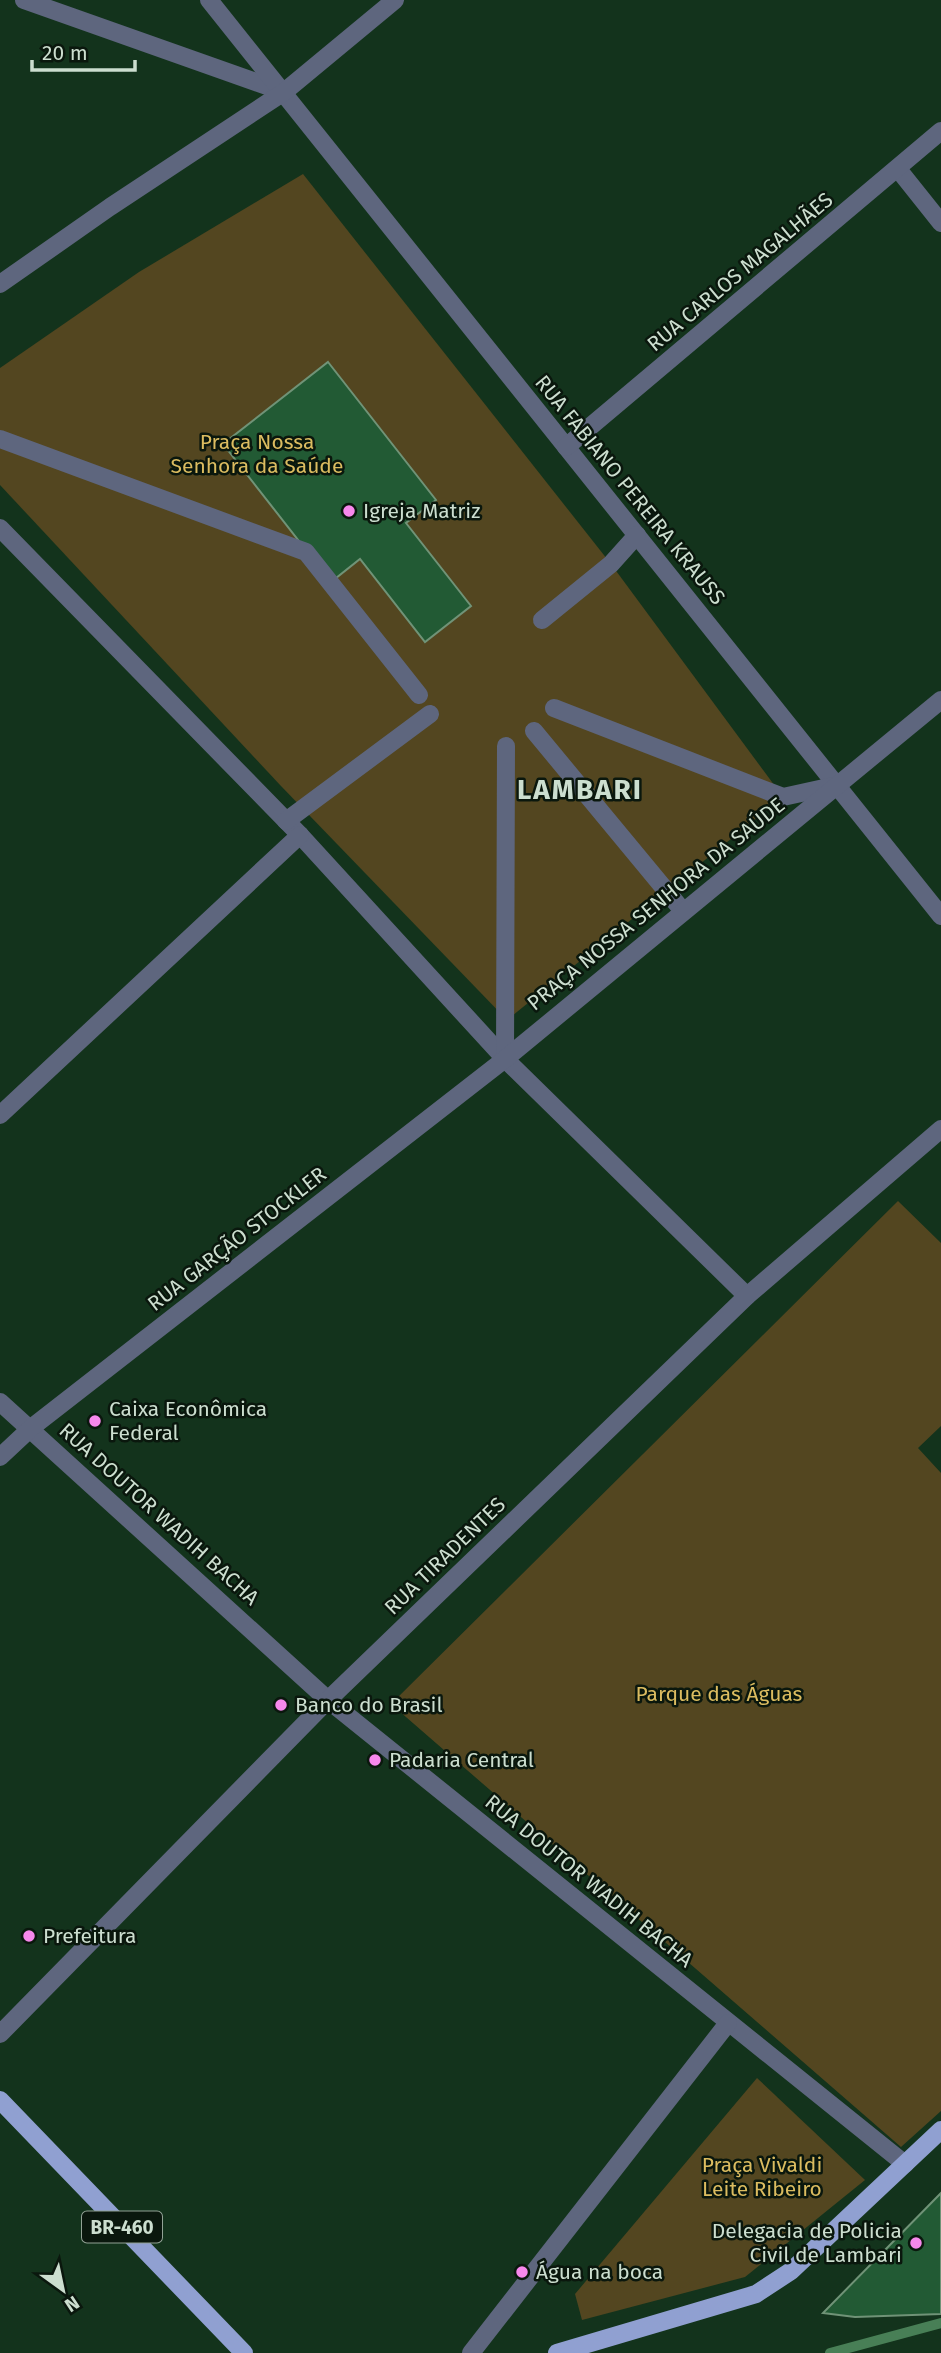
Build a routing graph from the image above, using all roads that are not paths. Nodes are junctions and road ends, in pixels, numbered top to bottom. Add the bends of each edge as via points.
1 (24, 0) edge
2 (209, 0) edge
3 (396, 0) edge
4 (284, 92) junction
5 (941, 131) edge
6 (898, 169) junction
7 (941, 222) edge
8 (0, 284) edge
9 (0, 439) edge
10 (566, 447) junction
11 (0, 528) edge
12 (637, 535) junction
13 (542, 620) dead end
14 (419, 695) dead end
15 (941, 700) edge
16 (554, 708) dead end
17 (430, 714) dead end
18 (534, 731) dead end
19 (506, 746) dead end
20 (836, 785) junction
21 (286, 821) junction
22 (300, 835) junction
23 (683, 911) junction
24 (941, 916) edge
25 (505, 1059) junction
26 (0, 1115) edge
27 (941, 1129) edge
28 (747, 1296) junction
29 (0, 1402) edge
30 (31, 1428) junction
31 (0, 1457) edge
32 (328, 1700) junction
33 (728, 2023) junction
34 (0, 2034) edge
35 (0, 2100) edge
36 (941, 2130) edge
37 (905, 2164) junction
38 (244, 2353) edge
39 (471, 2353) edge
40 (557, 2353) edge

1 - 4 street
2 - 4 street, RUA FABIANO PEREIRA KRAUSS
3 - 4 street
4 - 8 street
4 - 10 street, RUA FABIANO PEREIRA KRAUSS
5 - 6 street, RUA CARLOS MAGALHÃES
6 - 7 street
6 - 10 street, RUA CARLOS MAGALHÃES
9 - 14 street via 306,552
10 - 12 street, RUA FABIANO PEREIRA KRAUSS
11 - 21 street
12 - 13 street via 611,564
12 - 20 street, RUA FABIANO PEREIRA KRAUSS
15 - 20 street, PRAÇA NOSSA SENHORA DA SAÚDE
16 - 20 street via 783,797
17 - 21 street
18 - 23 street
19 - 25 street
20 - 23 street, PRAÇA NOSSA SENHORA DA SAÚDE
20 - 24 street, RUA FABIANO PEREIRA KRAUSS
21 - 22 street
22 - 25 street
22 - 26 street
23 - 25 street, PRAÇA NOSSA SENHORA DA SAÚDE
25 - 28 street
25 - 30 street, RUA GARÇÃO STOCKLER
27 - 28 street, RUA TIRADENTES
28 - 32 street, RUA TIRADENTES
29 - 30 street, RUA DOUTOR WADIH BACHA
30 - 31 street, RUA GARÇÃO STOCKLER
30 - 32 street, RUA DOUTOR WADIH BACHA
32 - 33 street, RUA DOUTOR WADIH BACHA
32 - 34 street, RUA TIRADENTES
33 - 37 street, RUA DOUTOR WADIH BACHA
33 - 39 street
35 - 38 main road, BR-460
36 - 37 main road
37 - 40 main road via 791,2271 756,2294

